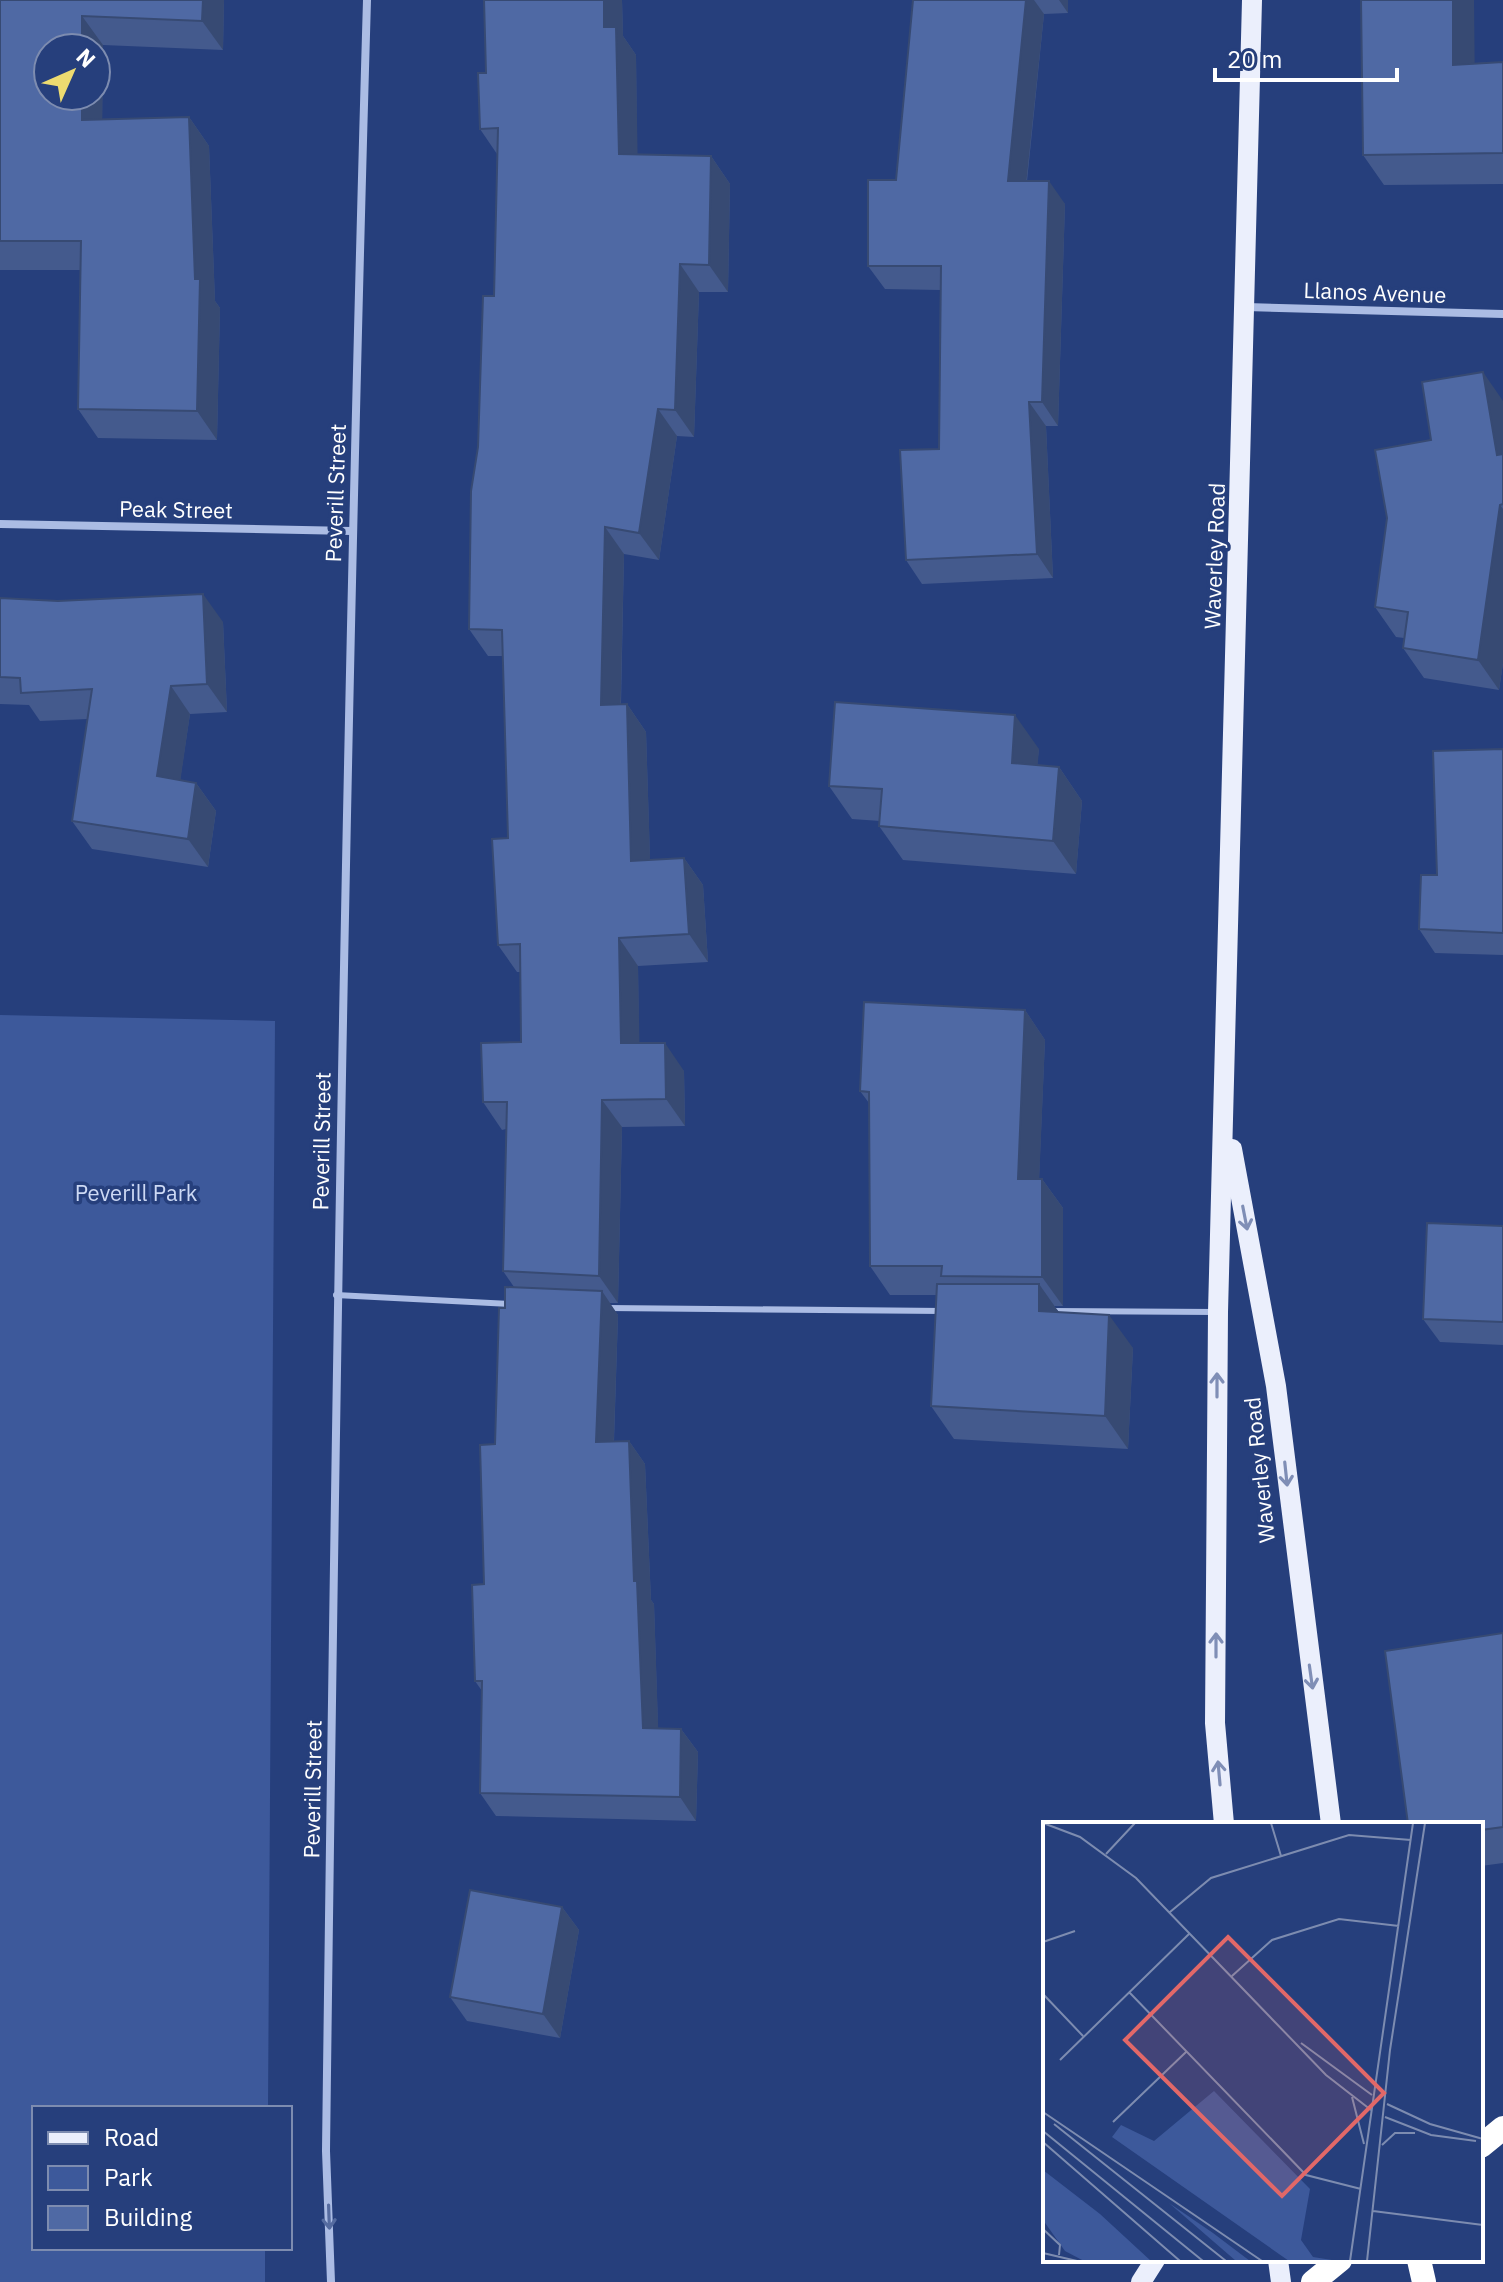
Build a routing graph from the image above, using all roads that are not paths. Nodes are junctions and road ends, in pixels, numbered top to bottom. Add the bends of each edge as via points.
1 (367, 0) edge
2 (1252, 0) edge
3 (1246, 307) junction
4 (1503, 314) edge
5 (0, 524) edge
6 (351, 531) junction
7 (1225, 1113) junction
8 (336, 1295) junction
9 (521, 1304) edge
10 (597, 1308) edge
11 (955, 1311) edge
12 (1048, 1311) edge
13 (1218, 1312) junction
14 (1224, 1822) edge
15 (1331, 1822) edge
16 (1503, 2128) edge
17 (1483, 2144) edge
18 (1154, 2262) edge
19 (1278, 2262) edge
20 (1338, 2262) edge
21 (1419, 2262) edge
22 (331, 2282) edge
23 (1141, 2282) edge
24 (1281, 2282) edge
25 (1313, 2282) edge
26 (1424, 2282) edge

1 - 6 street, Peverill Street
2 - 3 main road, Waverley Road
3 - 4 street, Llanos Avenue
3 - 7 main road, Waverley Road
5 - 6 street, Peak Street
6 - 8 street, Peverill Street
7 - 13 main road, Waverley Road
7 -> 15 main road, Waverley Road via 1276,1386
8 - 9 lane
8 -> 22 street, Peverill Street via 326,2151
10 - 11 lane
12 - 13 lane
14 -> 13 main road, Waverley Road via 1215,1723
16 - 17 highway
18 - 23 main road
19 - 24 main road
20 - 25 highway
21 - 26 highway

